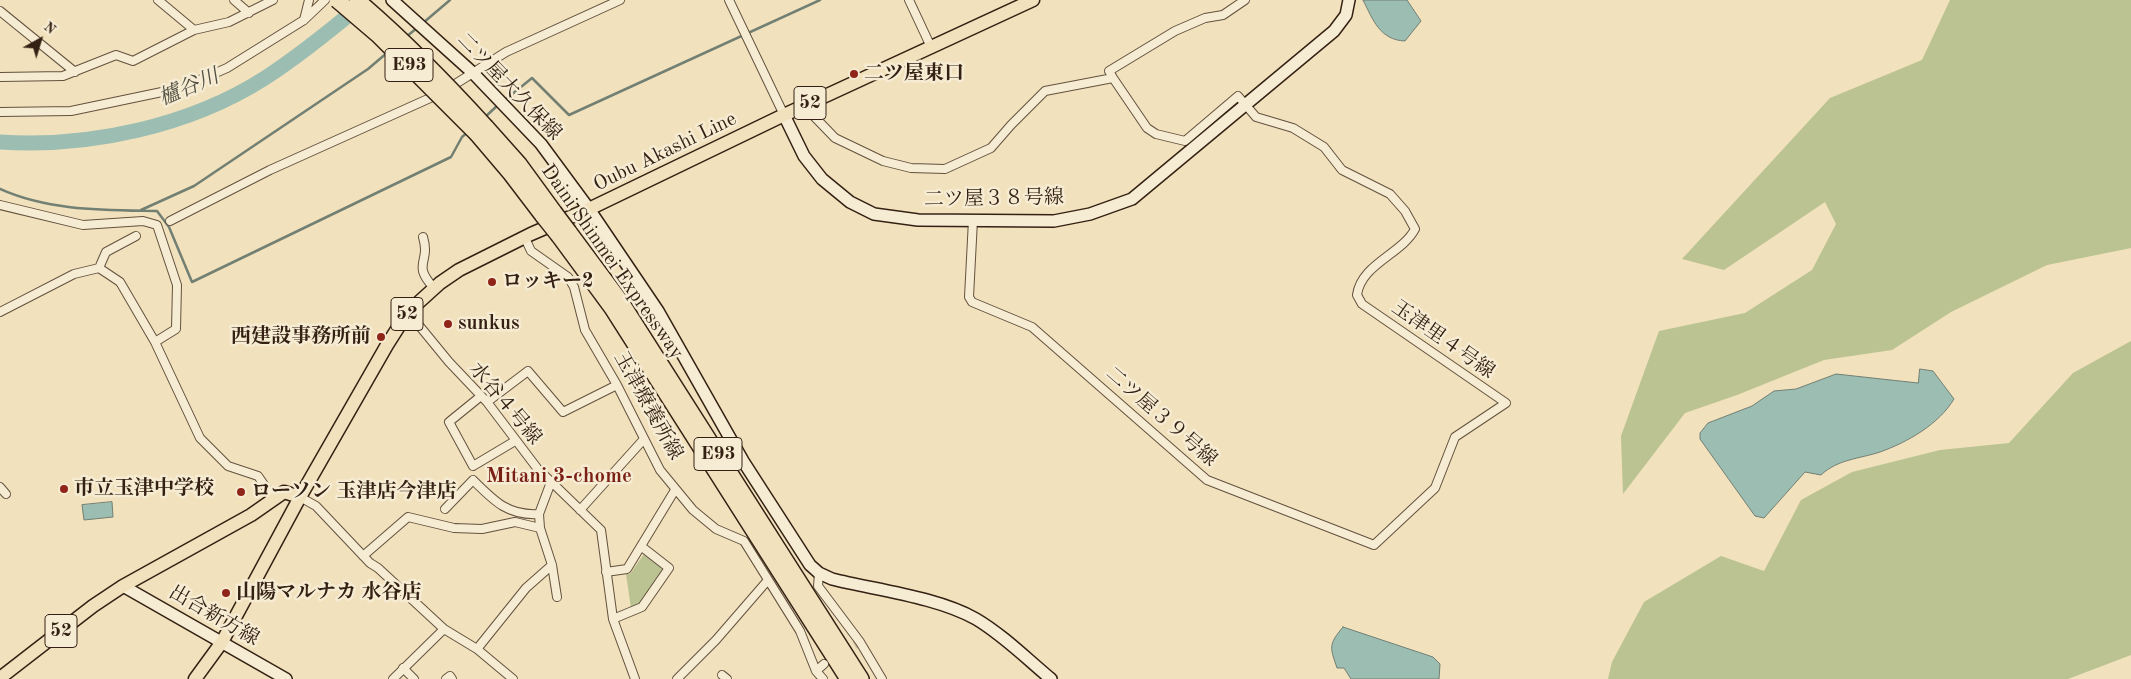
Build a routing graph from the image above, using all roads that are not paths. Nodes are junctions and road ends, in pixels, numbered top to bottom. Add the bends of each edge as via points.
1 (158, 0) edge
2 (234, 0) edge
3 (273, 0) edge
4 (308, 0) edge
5 (325, 0) edge
6 (337, 0) edge
7 (357, 0) edge
8 (392, 0) edge
9 (620, 0) edge
10 (729, 0) edge
11 (909, 0) edge
12 (1033, 0) edge
13 (1245, 0) edge
14 (1349, 0) edge
15 (0, 11) edge
16 (250, 13) junction
17 (304, 20) junction
18 (194, 30) junction
19 (931, 47) junction
20 (76, 72) junction
21 (473, 73) junction
22 (0, 77) edge
23 (1113, 78) junction
24 (1246, 105) junction
25 (804, 106) junction
26 (0, 112) edge
27 (784, 115) junction
28 (481, 131) junction
29 (0, 205) edge
30 (589, 209) junction
31 (973, 220) junction
32 (170, 221) dead end
33 (564, 234) junction
34 (136, 236) dead end
35 (423, 237) dead end
36 (525, 238) junction
37 (99, 268) junction
38 (434, 288) junction
39 (0, 312) edge
40 (408, 312) junction
41 (155, 342) junction
42 (617, 385) junction
43 (484, 399) junction
44 (1506, 403) joint
45 (644, 439) junction
46 (516, 441) junction
47 (551, 482) junction
48 (0, 487) edge
49 (675, 490) junction
50 (6, 494) dead end
51 (300, 496) junction
52 (273, 498) junction
53 (445, 509) dead end
54 (580, 510) junction
55 (539, 514) junction
56 (540, 528) junction
57 (642, 547) junction
58 (363, 556) junction
59 (552, 565) junction
60 (606, 572) junction
61 (819, 573) junction
62 (768, 580) junction
63 (123, 586) junction
64 (557, 597) dead end
65 (613, 618) junction
66 (444, 629) junction
67 (222, 642) junction
68 (477, 649) junction
69 (824, 664) tunnel mouth
70 (403, 668) junction
71 (816, 671) junction
72 (0, 678) edge
73 (195, 679) edge
74 (286, 679) edge
75 (393, 679) edge
76 (414, 679) edge
77 (446, 679) edge
78 (452, 679) edge
79 (513, 679) edge
80 (636, 679) edge
81 (677, 679) edge
82 (823, 679) edge
83 (848, 679) edge
84 (861, 679) edge
85 (882, 679) edge
86 (1050, 679) edge

1 - 18 street
2 - 16 street
3 - 16 street
4 - 17 street
5 - 17 street
6 - 28 highway, Daini Shinmei Expressway / E93, bridge
7 - 28 highway, Daini Shinmei Expressway / E93, bridge via 439,76
8 - 21 street, 二ツ屋大久保線
9 - 21 street via 506,52
10 - 27 street
11 - 19 street
12 - 19 main road, Oubu Akashi Line / 52
13 - 23 street via 1223,15 1205,18 1175,30 1109,70
14 - 24 street, 二ツ屋３８号線 via 1346,15 1334,31
15 - 20 street
16 - 18 street via 229,22
17 - 26 street via 227,68 181,88 71,111
18 - 20 street via 133,60 116,55
19 - 25 main road, Oubu Akashi Line / 52
20 - 22 street via 63,76
21 - 30 street, 二ツ屋大久保線 via 540,144
21 - 32 street via 432,99 270,170
23 - 24 street via 1147,128 1170,138 1185,141 1238,96
23 - 25 street via 1045,91 991,148 945,169 911,168 882,162 835,138
24 - 31 street, 二ツ屋３８号線 via 1132,200 1090,214 1054,221
24 - 44 street, 玉津里４号線 via 1256,117 1293,128 1324,147 1342,170 1390,194 1405,211 1415,229 1410,239 1374,267 1363,280 1357,295 1362,304
25 - 27 main road, Oubu Akashi Line / 52
27 - 30 main road, Oubu Akashi Line / 52
27 - 31 street, 二ツ屋３８号線 via 804,156 822,179 850,202 874,214 918,220
28 - 33 highway, Daini Shinmei Expressway / E93, bridge via 511,174
29 - 41 street via 83,225 143,221 156,225 177,285 176,329
30 - 36 main road, Oubu Akashi Line / 52
30 - 61 street via 658,311 697,383 780,520 810,565
31 - 44 street, 二ツ屋３９号線 via 969,297 972,302 1032,327 1207,480 1374,546 1434,488 1455,437
33 - 83 highway, Daini Shinmei Expressway / E93
33 - 84 highway, Daini Shinmei Expressway / E93 via 621,302
34 - 37 street via 106,252
35 - 38 street via 425,254 421,269
36 - 38 main road, Oubu Akashi Line / 52 via 459,270
36 - 42 street, 玉津療養所線 via 531,250 568,277 574,287 585,330
37 - 39 street via 74,274
37 - 41 street via 120,282
38 - 40 main road, Oubu Akashi Line / 52
40 - 43 street, 水谷４号線
40 - 51 main road, Oubu Akashi Line / 52
41 - 52 street via 200,438 228,466 258,476
42 - 43 street via 563,412 528,371
42 - 45 street, 玉津療養所線
43 - 46 street, 水谷４号線
43 - 46 street via 449,422 473,466
45 - 49 street, 玉津療養所線
45 - 54 street
46 - 47 street, 水谷４号線
47 - 54 street, 水谷４号線
47 - 55 street
48 - 50 street
49 - 57 street
49 - 62 street, 玉津療養所線 via 716,529 744,541
51 - 52 main road via 284,492
51 - 58 street via 316,506
51 - 67 main road, Oubu Akashi Line / 52
52 - 63 main road, 52 via 251,515
53 - 55 street via 473,480 498,504 524,515
54 - 60 street, 水谷４号線 via 601,530
55 - 56 street
56 - 58 street via 515,522 482,529 454,528 408,517
56 - 59 street
57 - 60 street via 627,569
57 - 65 street via 669,568 642,607
58 - 66 street
59 - 64 street
59 - 68 street via 526,588
60 - 65 street, 水谷４号線
61 - 85 street via 818,586 860,642
61 - 86 street via 832,579 941,604 964,613 992,630
62 - 71 street, 玉津療養所線 via 800,631
62 - 81 street
63 - 67 street, 出合新方線
63 - 72 main road, 52
65 - 80 street, 水谷４号線
66 - 68 street
66 - 70 street
67 - 73 main road, Oubu Akashi Line / 52
67 - 74 street, 出合新方線
68 - 79 street
69 - 71 street
70 - 75 street
70 - 76 street
71 - 82 street, 玉津療養所線
77 - 78 street via 450,676

